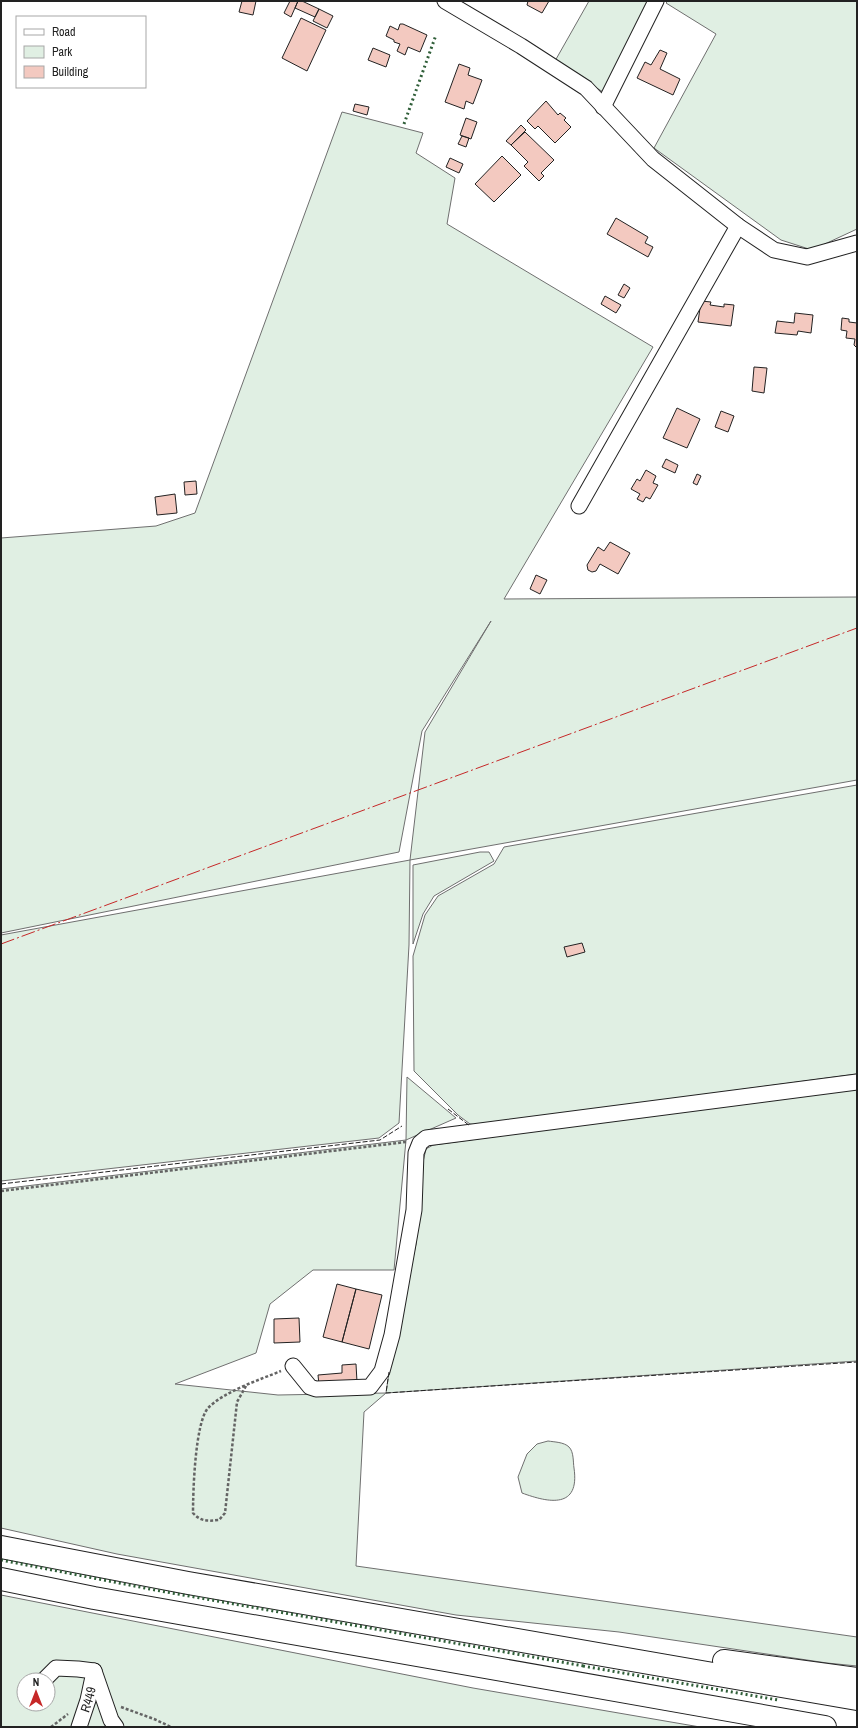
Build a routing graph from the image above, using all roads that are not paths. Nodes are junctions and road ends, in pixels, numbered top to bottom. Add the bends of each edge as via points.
1 (444, 1) edge
2 (656, 1) edge
3 (603, 107) junction
4 (738, 226) junction
5 (857, 243) edge
6 (579, 506) dead end
7 (857, 1082) edge
8 (293, 1366) road end
9 (1, 1547) edge
10 (1, 1579) edge
11 (416, 1623) junction
12 (408, 1654) junction
13 (52, 1672) edge
14 (94, 1672) junction
15 (857, 1679) edge
16 (857, 1699) edge
17 (79, 1727) edge
18 (116, 1727) edge
19 (751, 1727) edge
20 (824, 1727) edge

1 - 3 street via 586,88
2 - 3 street
3 - 4 street via 652,160
4 - 5 street via 774,250 807,257
4 - 6 street
7 - 8 street via 426,1138 420,1143 416,1153 412,1230 392,1335 382,1371 370,1387 316,1389 310,1387
9 - 11 highway
10 - 12 highway
11 - 15 highway via 549,1634 752,1666
11 - 16 highway
12 - 19 highway via 537,1687
12 - 20 highway
13 - 14 street via 56,1668
14 - 17 street, R449
14 - 18 street via 111,1720

